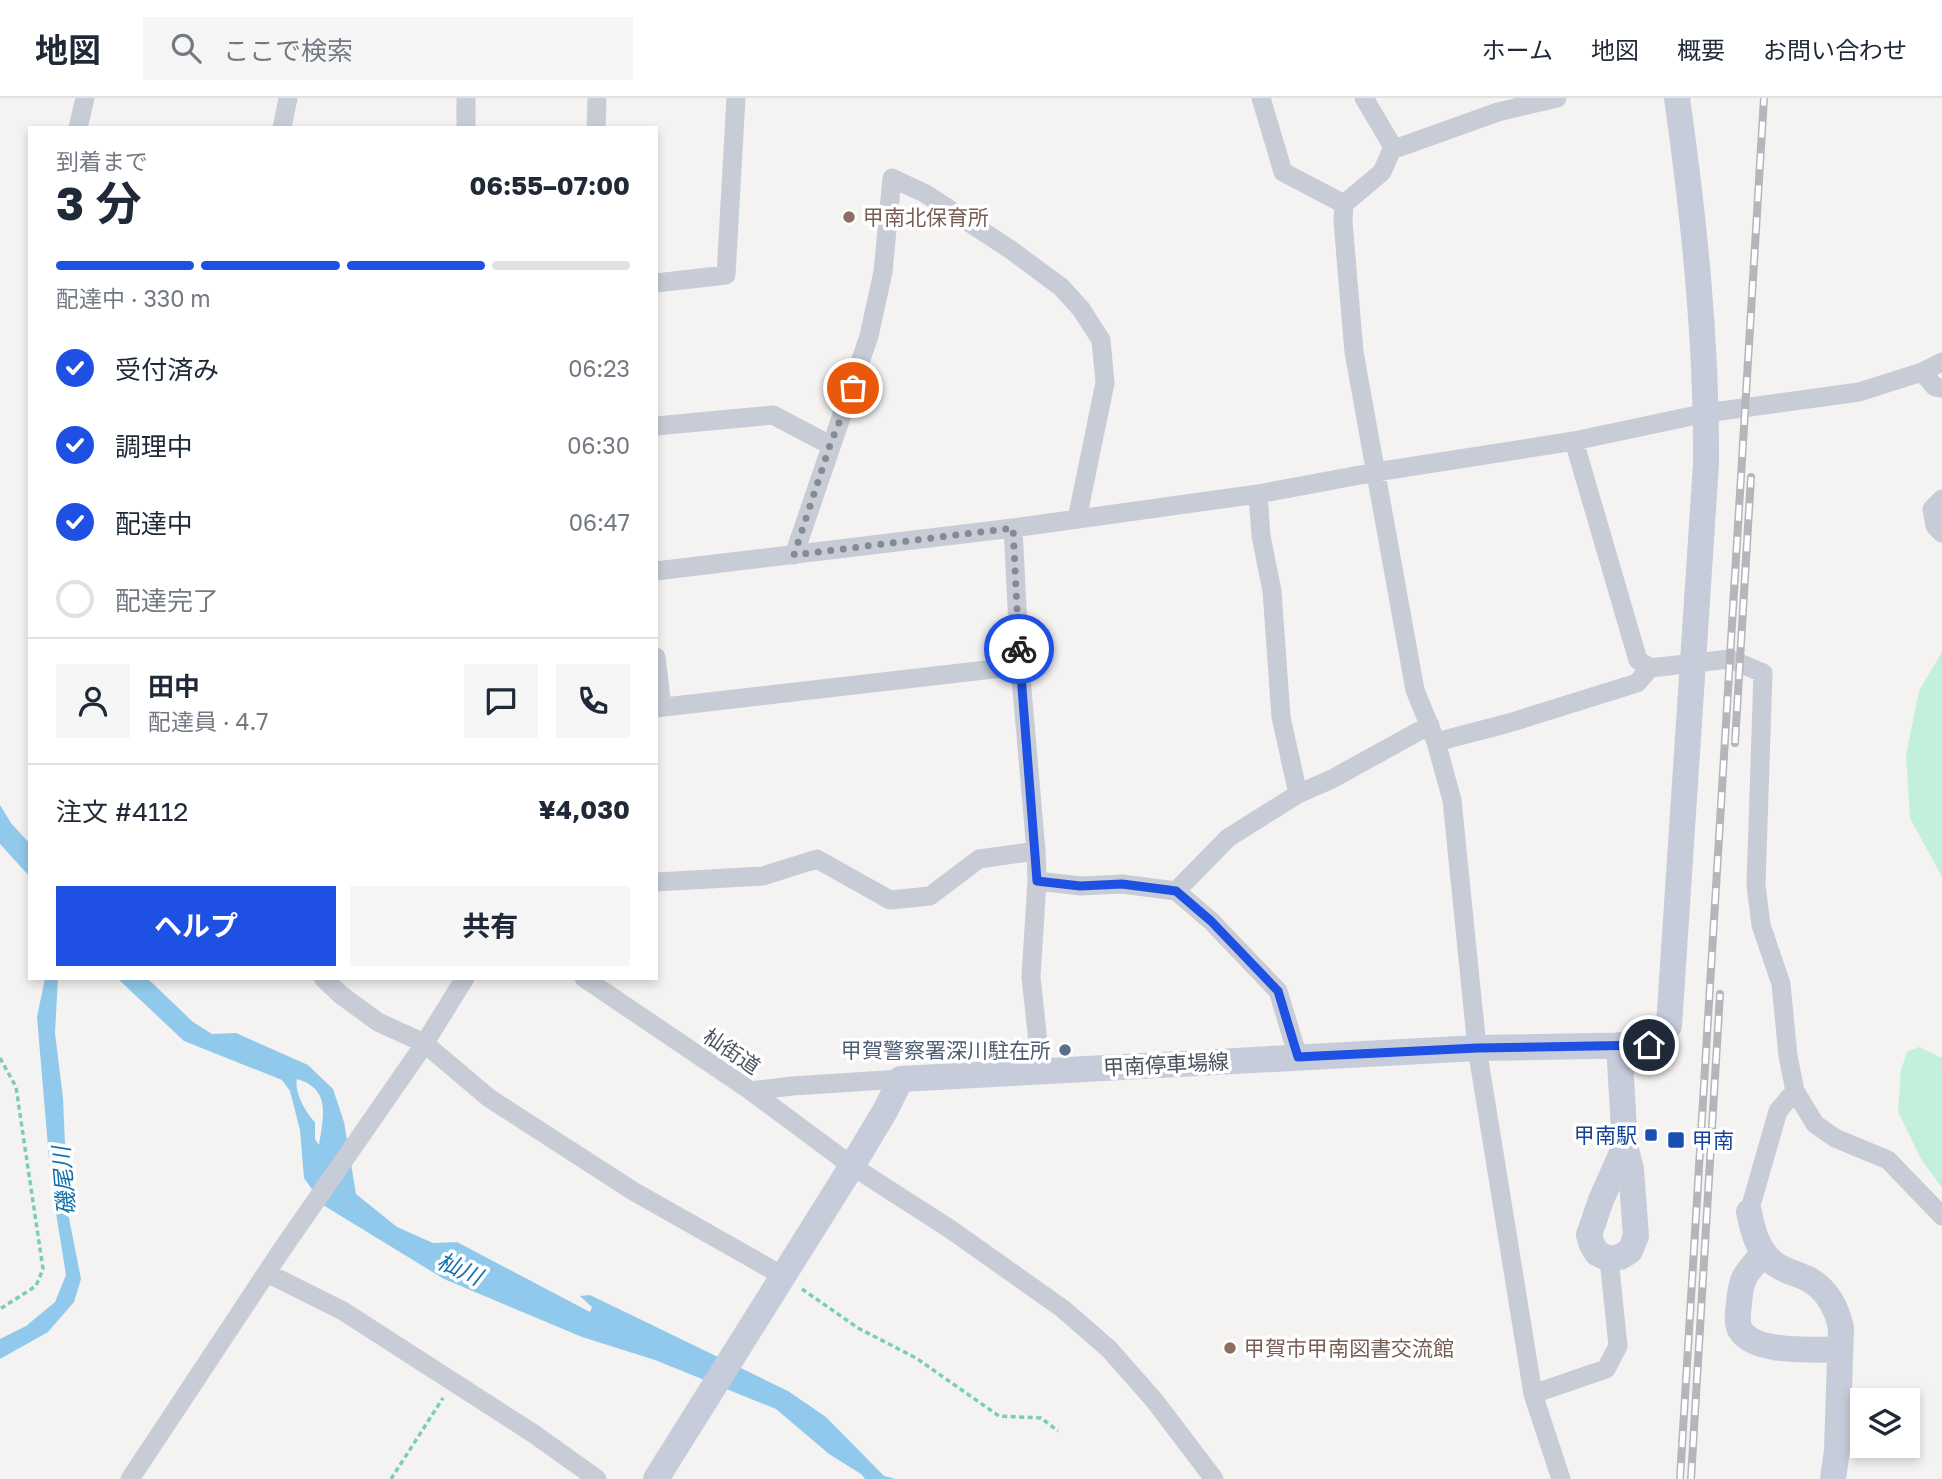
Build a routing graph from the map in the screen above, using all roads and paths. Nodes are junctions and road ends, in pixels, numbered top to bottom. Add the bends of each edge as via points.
1 (85, 98) edge
2 (288, 98) edge
3 (466, 98) edge
4 (597, 98) edge
5 (736, 98) edge
6 (1261, 98) edge
7 (1364, 98) edge
8 (1557, 98) edge
9 (1677, 98) edge
10 (78, 126) edge
11 (282, 126) edge
12 (467, 126) edge
13 (596, 126) edge
14 (1393, 147) junction
15 (1344, 204) junction
16 (658, 283) edge
17 (1942, 362) edge
18 (1922, 372) junction
19 (1942, 388) edge
20 (1706, 413) junction
21 (658, 426) edge
22 (1574, 441) junction
23 (830, 445) junction
24 (1376, 472) junction
25 (1258, 494) junction
26 (1942, 499) edge
27 (1077, 519) junction
28 (1013, 528) junction
29 (1942, 533) edge
30 (794, 555) junction
31 (658, 571) edge
32 (1692, 663) junction
33 (1020, 666) junction
34 (1650, 668) junction
35 (659, 707) edge
36 (1433, 734) junction
37 (1298, 794) junction
38 (1036, 850) junction
39 (1037, 881) junction
40 (658, 882) edge
41 (1176, 891) junction
42 (325, 980) edge
43 (464, 980) edge
44 (587, 980) edge
45 (1619, 1045) junction
46 (423, 1046) junction
47 (1477, 1048) junction
48 (1298, 1057) junction
49 (0, 1058) edge
50 (1041, 1070) junction
51 (901, 1079) junction
52 (751, 1091) junction
53 (1795, 1091) junction
54 (1625, 1146) junction
55 (852, 1166) junction
56 (1604, 1194) junction
57 (1632, 1199) junction
58 (1749, 1212) joint
59 (1942, 1216) edge
60 (1764, 1253) junction
61 (1609, 1259) junction
62 (267, 1273) junction
63 (779, 1283) junction
64 (0, 1309) edge
65 (1840, 1350) junction
66 (454, 1382) junction
67 (1533, 1394) junction
68 (1058, 1431) dead end
69 (130, 1479) edge
70 (391, 1479) edge
71 (597, 1479) edge
72 (656, 1479) edge
73 (1214, 1479) edge
74 (1561, 1479) edge
75 (1833, 1479) edge

1 - 10 street
2 - 11 street
3 - 12 street
4 - 13 street
5 - 16 street via 726,275
6 - 15 street via 1283,172
7 - 14 street
8 - 14 street
9 - 20 street via 1699,289
14 - 15 street via 1382,172
15 - 24 street via 1354,352
17 - 18 street
18 - 19 street via 1934,387
18 - 20 street via 1859,392
20 - 22 street
20 - 32 street
21 - 23 street via 773,415
22 - 24 street
22 - 34 street via 1638,660
23 - 27 street via 869,336 883,272 892,178 926,194 1060,287 1101,340 1105,383
23 - 30 street
24 - 25 street
24 - 36 street via 1416,690
25 - 27 street
25 - 37 street via 1272,591 1281,717
26 - 29 street via 1932,509 1935,526
27 - 28 street
28 - 30 street
28 - 33 street
30 - 31 street
32 - 34 street
32 - 45 street, 甲南停車場線 via 1669,1026 1649,1045
32 - 53 street via 1730,659 1763,673 1756,885 1761,925 1781,984
33 - 35 street
33 - 38 street
34 - 36 street via 1637,683 1509,723
36 - 37 street
36 - 47 street via 1452,800
37 - 41 street via 1228,838
38 - 39 street
38 - 40 street via 979,859 930,896 890,900 817,859 763,876
39 - 41 street
39 - 50 street via 1031,977
41 - 48 street via 1278,991
42 - 46 street via 378,1022
43 - 46 street
44 - 52 street, 杣街道
45 - 47 street, 甲南停車場線
45 - 54 street
46 - 62 street
46 - 63 street via 489,1098
47 - 48 street, 甲南停車場線
47 - 67 street
48 - 50 street, 甲南停車場線
49 - 64 path via 16,1087 43,1269 36,1286
50 - 51 street, 甲南停車場線
51 - 52 street
51 - 55 street
52 - 55 street, 杣街道
53 - 58 street via 1778,1111
53 - 59 street via 1815,1124 1835,1138 1888,1160
54 - 56 street
54 - 57 street
55 - 63 street
55 - 73 street, 杣街道 via 950,1229 1109,1349
56 - 57 street via 1626,1192
56 - 61 street via 1589,1235 1597,1254
57 - 61 street via 1633,1244 1630,1251
58 - 60 street
60 - 65 street via 1774,1264 1824,1291 1837,1310
60 - 65 street via 1740,1283 1740,1330 1765,1346
61 - 67 street via 1618,1346 1606,1369
62 - 66 street via 343,1311
62 - 69 street
63 - 68 path via 916,1359 999,1416 1041,1418
63 - 72 street
65 - 75 street
66 - 70 path
66 - 71 street
67 - 74 street

